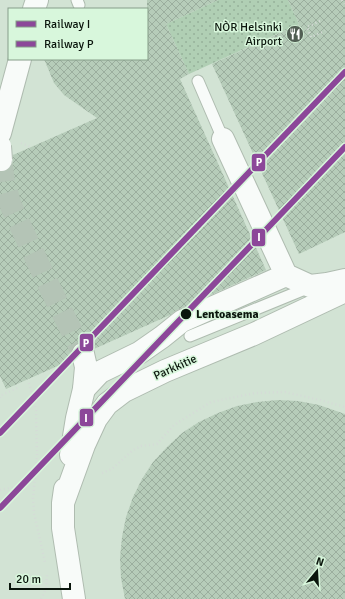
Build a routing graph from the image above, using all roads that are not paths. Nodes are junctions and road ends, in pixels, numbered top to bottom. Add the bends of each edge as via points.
1 (20, 60) edge
2 (198, 81) dead end
3 (0, 133) edge
4 (222, 138) joint
5 (286, 275) junction
6 (345, 280) edge
7 (310, 286) junction
8 (345, 291) edge
9 (345, 303) edge
10 (286, 318) junction
11 (190, 336) dead end
12 (83, 354) tunnel mouth
13 (84, 389) junction
14 (63, 503) junction
15 (69, 565) junction
16 (63, 599) edge
17 (74, 599) edge

1 - 3 street
2 - 4 lane
4 - 5 street
5 - 7 street
5 - 13 street via 182,321 139,353 100,372
6 - 7 street
7 - 11 lane
8 - 10 street, Parkkitie
9 - 10 street via 315,315
10 - 14 street, Parkkitie via 165,371 124,391 107,404 96,419 84,445
12 - 13 street via 86,367
13 - 14 street
14 - 15 street via 63,528
15 - 16 street
15 - 17 street

